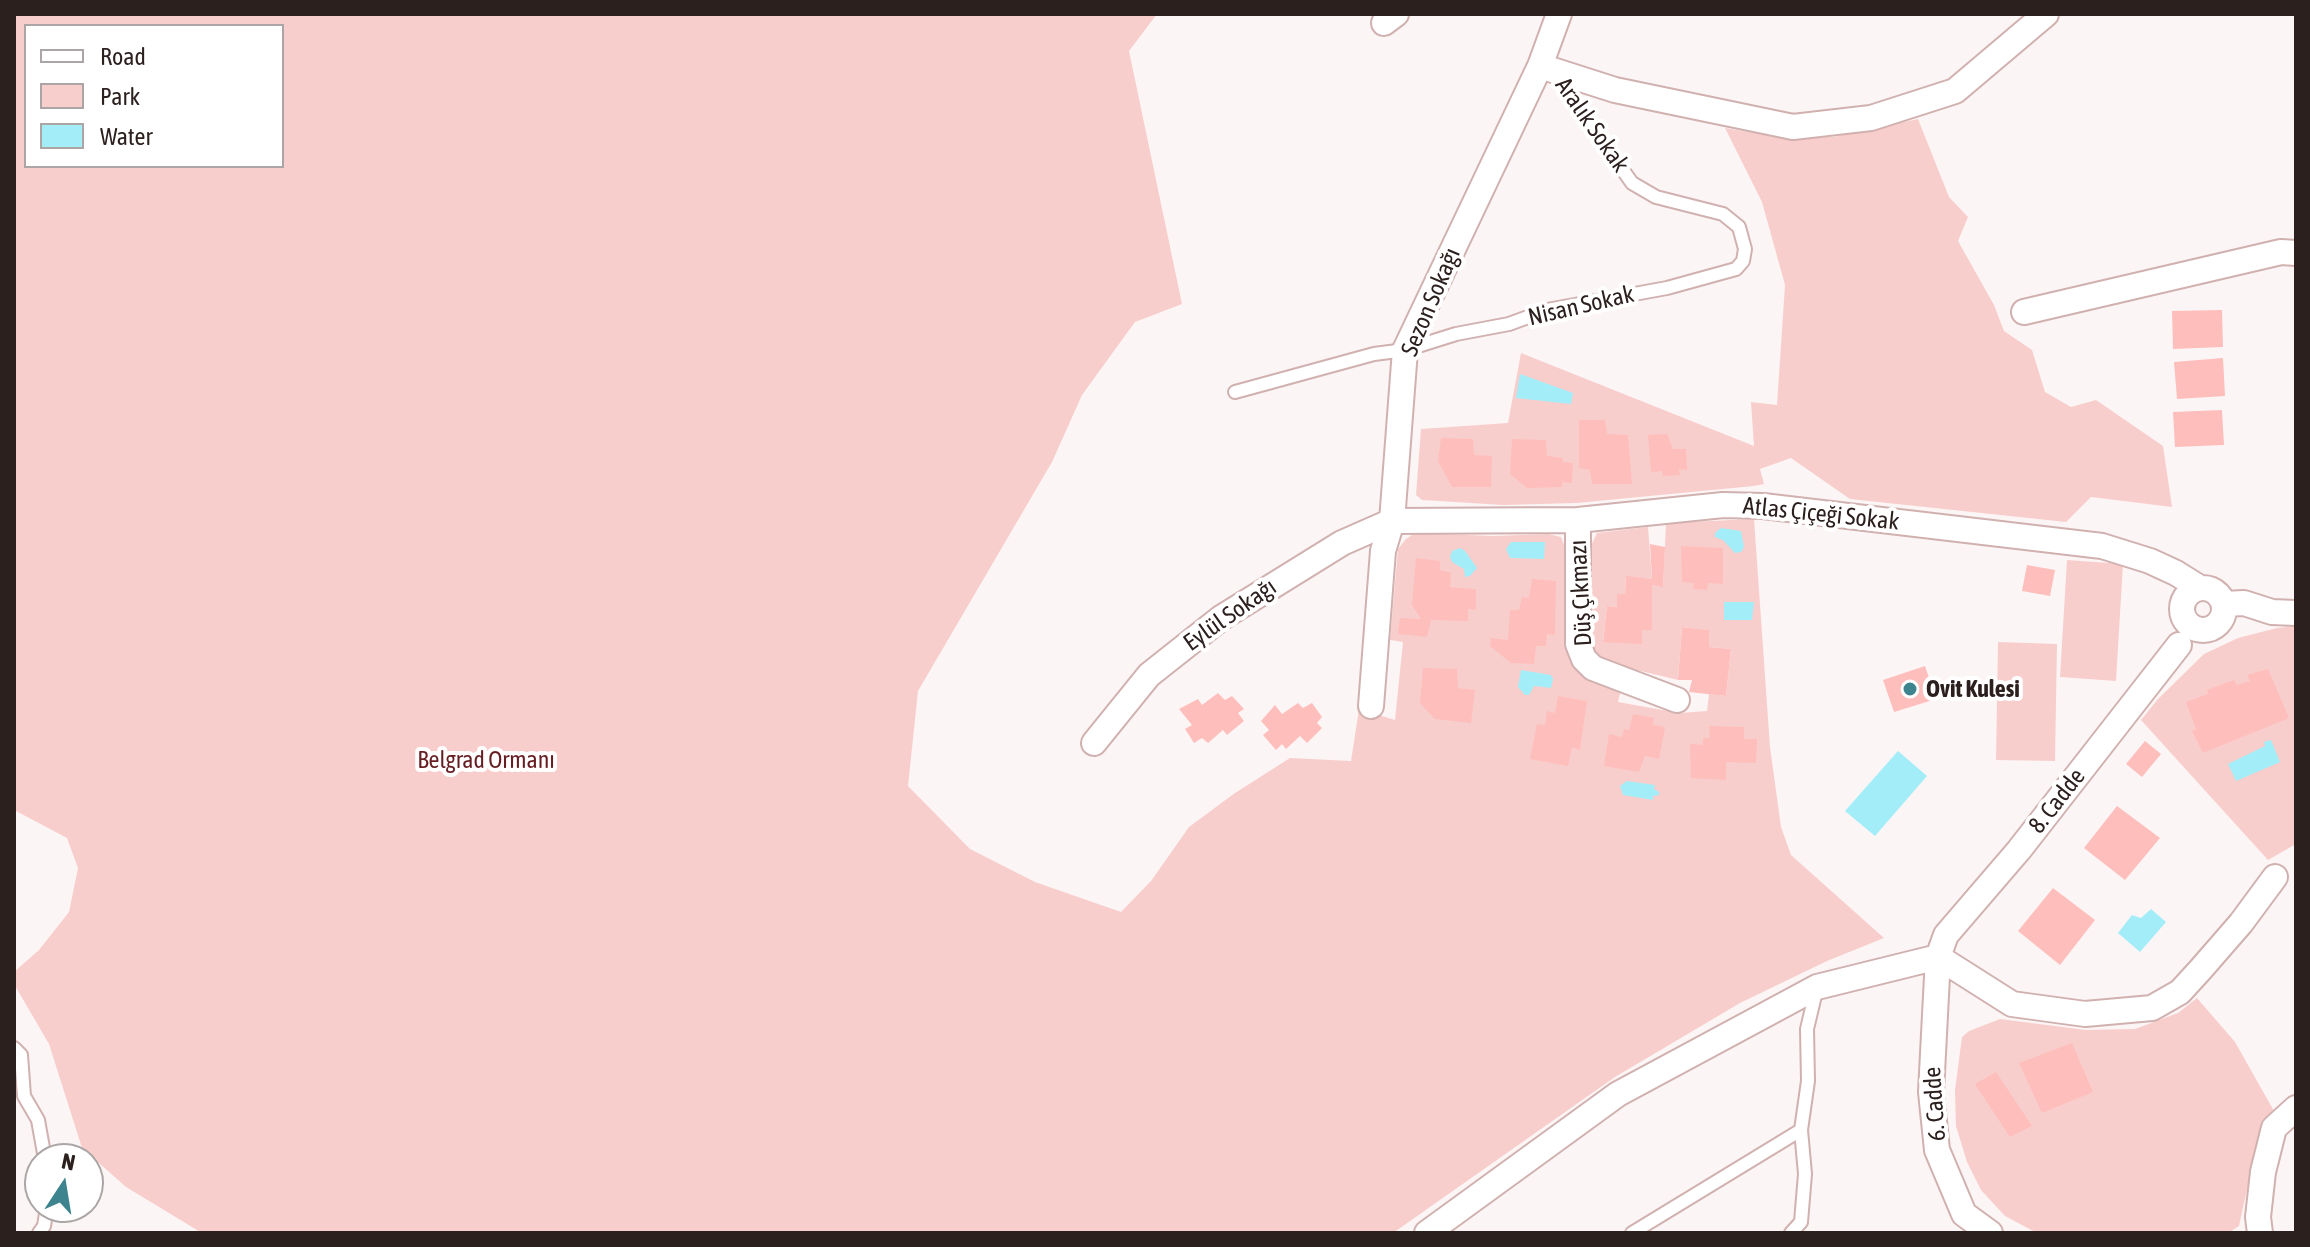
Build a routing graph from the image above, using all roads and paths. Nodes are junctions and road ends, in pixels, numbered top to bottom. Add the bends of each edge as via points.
1 (1559, 14) edge
2 (2046, 14) edge
3 (1547, 68) junction
4 (1745, 249) joint
5 (2296, 253) edge
6 (2024, 312) dead end
7 (1405, 350) junction
8 (1235, 392) dead end
9 (1578, 520) junction
10 (1392, 521) junction
11 (2150, 561) junction
12 (2200, 588) junction
13 (2182, 612) junction
14 (2284, 612) edge
15 (2219, 619) junction
16 (2179, 645) junction
17 (1677, 700) dead end
18 (1371, 706) dead end
19 (1094, 743) dead end
20 (2275, 877) dead end
21 (1938, 957) junction
22 (1817, 987) junction
23 (14, 1048) edge
24 (19, 1098) edge
25 (2296, 1108) edge
26 (1801, 1130) junction
27 (42, 1143) edge
28 (1427, 1233) edge
29 (1632, 1233) edge
30 (1791, 1233) edge
31 (1990, 1233) edge
32 (2260, 1233) edge

1 - 3 street, Sezon Sokağı
2 - 3 street via 1955,91 1871,118 1793,127 1615,90
3 - 4 lane, Aralık Sokak via 1632,183 1656,197 1723,214 1739,227
3 - 7 street, Sezon Sokağı
4 - 7 lane, Nisan Sokak via 1736,269 1547,310
5 - 6 street via 2281,252
7 - 8 lane
7 - 10 street, Sezon Sokağı
9 - 10 street, Atlas Çiçeği Sokak
9 - 11 street, Atlas Çiçeği Sokak via 1723,505 1763,506 2102,546
9 - 17 street, Düş Çıkmazı via 1578,644 1584,659 1593,668
10 - 18 street, Sezon Sokağı via 1383,551
10 - 19 street, Eylül Sokağı via 1342,543 1221,618 1149,675
11 - 12 street, Atlas Çiçeği Sokak
11 - 13 street via 2172,585
12 - 13 street via 2189,593
12 - 15 street via 2213,590
13 - 15 street via 2197,630
13 - 16 street
14 - 15 street via 2244,603
15 - 16 street via 2192,642
16 - 21 street, 8. Cadde via 1946,935
20 - 21 street via 2180,992 2152,1008 2085,1014 2012,1004
21 - 22 street
21 - 31 street, 6. Cadde via 1931,1092 1937,1150 1964,1214
22 - 26 lane via 1807,1029 1808,1081
22 - 28 street via 1618,1094
23 - 24 lane via 21,1055
24 - 27 lane via 38,1120
25 - 32 street via 2274,1128 2263,1172
26 - 29 lane
26 - 30 lane via 1801,1222

